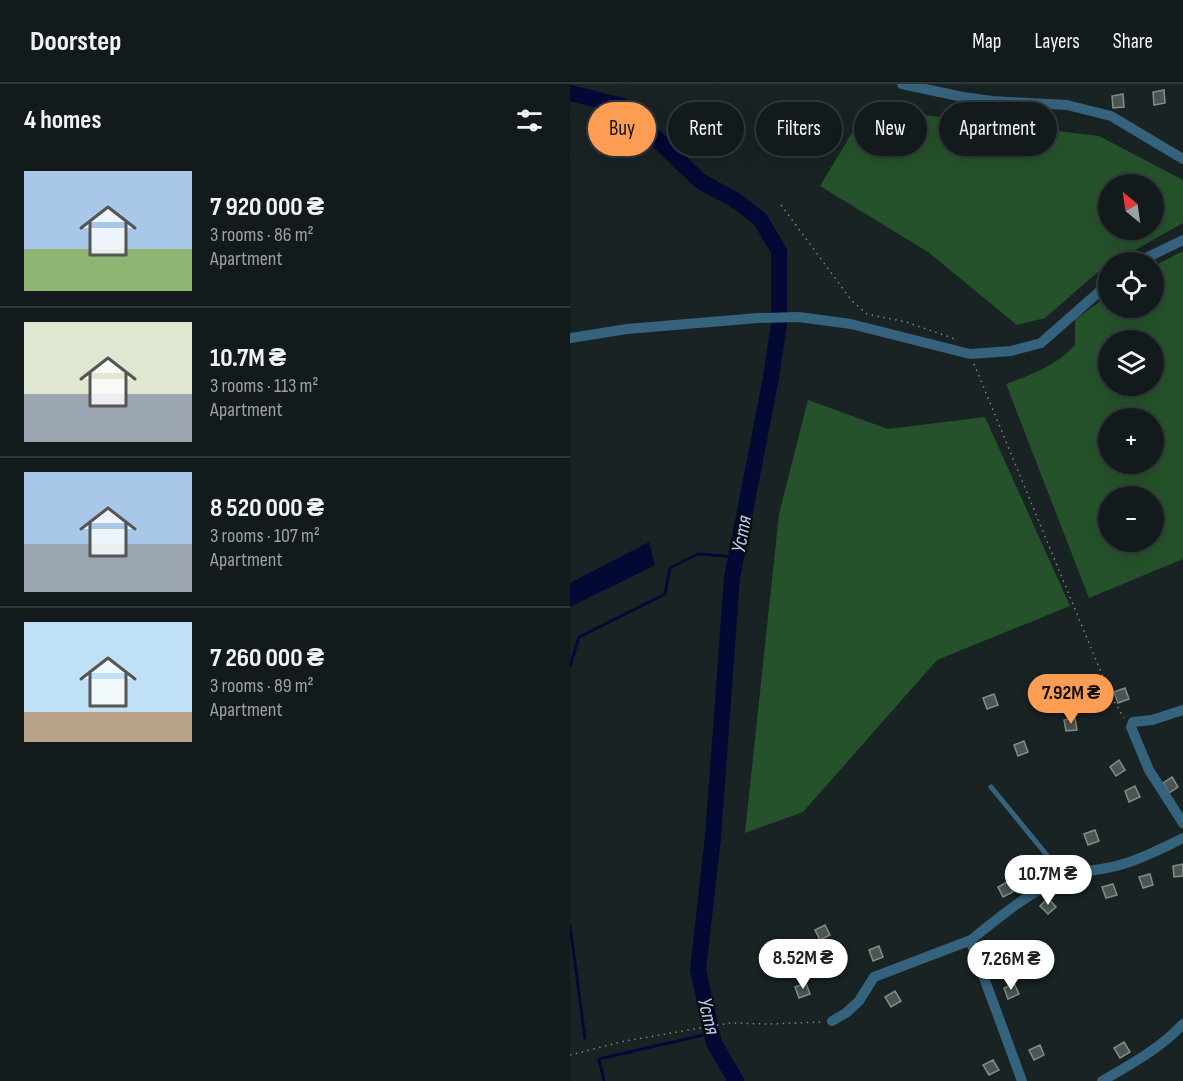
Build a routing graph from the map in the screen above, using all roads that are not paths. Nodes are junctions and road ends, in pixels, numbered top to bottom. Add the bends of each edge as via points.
1 (902, 84) edge
2 (1183, 159) edge
3 (1183, 240) edge
4 (1158, 252) edge
5 (1098, 293) edge
6 (570, 338) edge
7 (1183, 710) edge
8 (991, 787) dead end
9 (1183, 823) edge
10 (1183, 838) edge
11 (1064, 877) junction
12 (971, 940) junction
13 (832, 1021) road end
14 (1183, 1024) edge
15 (1022, 1081) edge
16 (1102, 1081) edge

1 - 2 street via 992,101 1067,105 1111,116
3 - 4 street
5 - 6 street via 1041,343 1011,351 970,354 851,324 799,317 627,329
7 - 9 street via 1133,722 1131,727 1149,770
8 - 11 lane
10 - 11 street via 1124,864
11 - 12 street
12 - 13 street via 874,977 859,1001
12 - 15 street
14 - 16 street via 1173,1035

